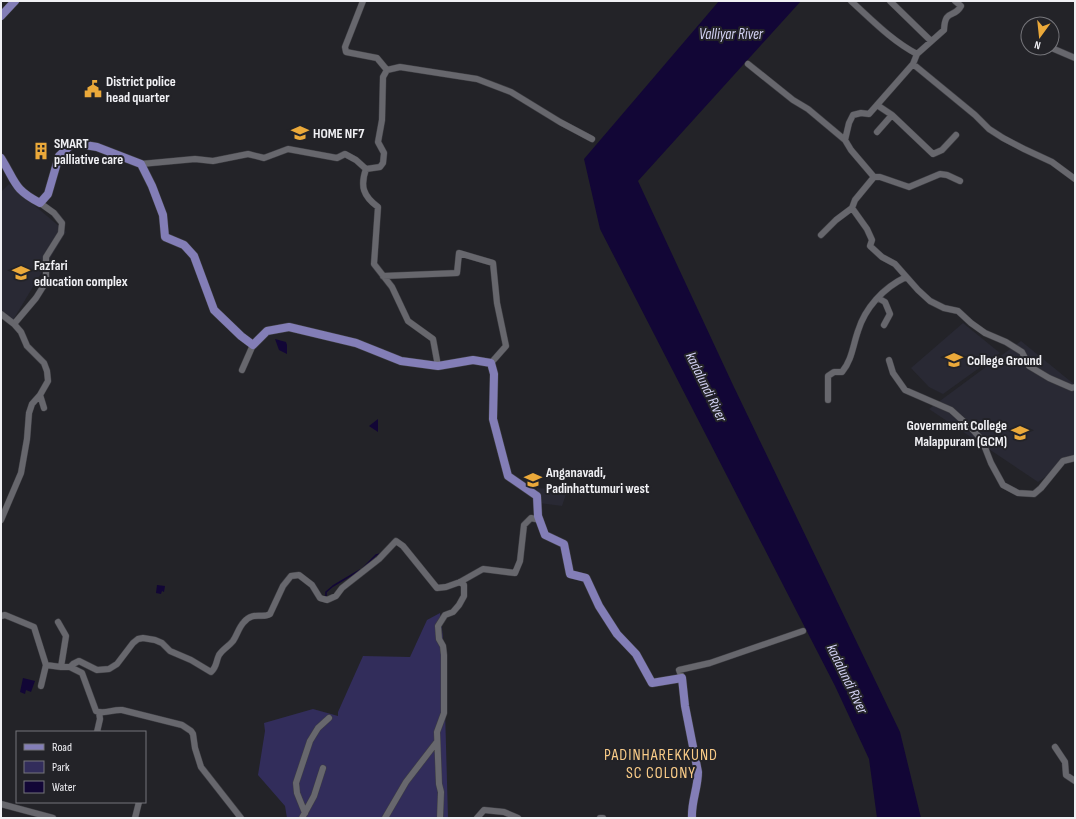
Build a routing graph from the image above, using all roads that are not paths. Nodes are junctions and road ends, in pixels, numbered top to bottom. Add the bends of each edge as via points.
1 (15, 1) edge
2 (363, 1) edge
3 (851, 1) edge
4 (890, 1) edge
5 (955, 1) edge
6 (1, 16) edge
7 (931, 41) junction
8 (1060, 52) edge
9 (917, 54) junction
10 (1075, 58) edge
11 (748, 64) dead end
12 (913, 64) junction
13 (387, 70) junction
14 (877, 105) junction
15 (892, 116) junction
16 (877, 132) dead end
17 (956, 135) dead end
18 (592, 139) dead end
19 (845, 140) junction
20 (1, 158) edge
21 (141, 164) junction
22 (366, 169) junction
23 (874, 177) junction
24 (1075, 179) edge
25 (960, 181) dead end
26 (40, 203) junction
27 (852, 208) junction
28 (821, 235) dead end
29 (383, 276) junction
30 (906, 277) junction
31 (878, 298) junction
32 (1, 314) edge
33 (14, 324) junction
34 (884, 325) dead end
35 (253, 345) junction
36 (889, 360) dead end
37 (491, 363) junction
38 (438, 366) junction
39 (242, 370) dead end
40 (1075, 387) edge
41 (40, 395) junction
42 (828, 400) dead end
43 (44, 408) dead end
44 (1075, 458) edge
45 (1, 520) edge
46 (540, 520) junction
47 (460, 582) junction
48 (1, 616) edge
49 (58, 622) dead end
50 (803, 631) dead end
51 (46, 665) junction
52 (61, 666) junction
53 (70, 667) junction
54 (682, 678) junction
55 (41, 686) dead end
56 (99, 712) junction
57 (329, 718) dead end
58 (97, 731) edge
59 (436, 745) junction
60 (1055, 747) dead end
61 (323, 768) dead end
62 (1075, 781) edge
63 (139, 803) edge
64 (1, 804) edge
65 (304, 815) edge
66 (53, 818) edge
67 (135, 818) edge
68 (241, 818) edge
69 (386, 818) edge
70 (440, 818) edge
71 (477, 818) edge
72 (518, 818) edge
73 (692, 818) edge

1 - 6 main road
2 - 13 street via 344,47 346,52 377,58
3 - 9 street via 886,33
4 - 7 street
5 - 7 street via 961,6 960,9 944,20 944,30
7 - 9 street
8 - 10 street
9 - 12 street
11 - 19 street
12 - 14 street
12 - 24 street via 989,129 1017,146 1052,162
13 - 18 street via 400,67 477,79 511,92
13 - 22 street via 383,77 382,120 378,142 384,153 383,163 380,167
14 - 15 street
14 - 19 street via 868,114 853,115
15 - 16 street
15 - 17 street via 933,154 942,150
19 - 23 street
20 - 26 main road via 18,189
21 - 22 street via 195,159 213,161 248,154 264,158 288,149 337,158 346,154
21 - 26 main road via 97,147 73,142 59,156 48,194
21 - 35 main road via 163,215 165,237 184,245 194,256 214,310
22 - 29 street via 362,178 363,191 378,207 374,264
23 - 25 street via 880,176 909,187 940,174
23 - 27 street via 855,200
26 - 33 street via 54,213 62,223 61,233 46,257 46,282
27 - 28 street
27 - 30 street via 872,240 870,246 895,264
29 - 37 street via 457,273 459,253 493,263 497,303 506,346
29 - 38 street via 392,287 408,321 433,340
30 - 31 street via 892,283
30 - 40 street via 930,301 944,308 958,310 985,333 1022,352 1029,366 1049,378
31 - 34 street via 885,302 890,314
31 - 42 street via 868,307 862,320 847,366 842,372 834,372 828,376
32 - 33 street
33 - 41 street via 27,346 46,367 48,381
35 - 38 main road via 267,331 289,327 356,343 401,361
35 - 39 street
36 - 44 street via 892,373 905,390 951,410 972,429 982,440 1003,485 1018,493 1034,494 1063,461
37 - 38 main road via 473,360
37 - 46 main road via 494,374 493,419 508,476 537,496
41 - 43 street
41 - 45 street via 32,404 29,413 21,473
46 - 47 street via 531,518 524,525 516,573 483,569
46 - 54 main road via 545,534 564,544 570,574 586,578 599,606 617,634 636,654 652,683
47 - 53 street via 437,588 396,541 379,559 331,599 320,598 312,585 299,575 291,576 270,614 254,616 243,622 211,672 170,651 162,643 143,638 133,643 117,664 108,670 97,670 79,662
47 - 59 street via 464,585 464,596 453,612 445,615 438,626 444,656 444,713 437,732
48 - 51 street via 5,615 34,627
49 - 52 street via 66,636
50 - 54 street via 710,663 679,670
51 - 52 street
51 - 55 street
52 - 53 street
53 - 56 street via 82,673 96,711
54 - 73 main road via 698,772 691,809
56 - 58 street
56 - 68 street via 122,710 187,728 193,734 201,767
57 - 65 street via 318,728 310,741 296,783
59 - 69 street via 406,782
59 - 70 street via 441,792
60 - 62 street via 1065,762 1066,775
61 - 65 street via 314,796
63 - 67 street
64 - 66 street
71 - 72 street via 484,810 504,812

